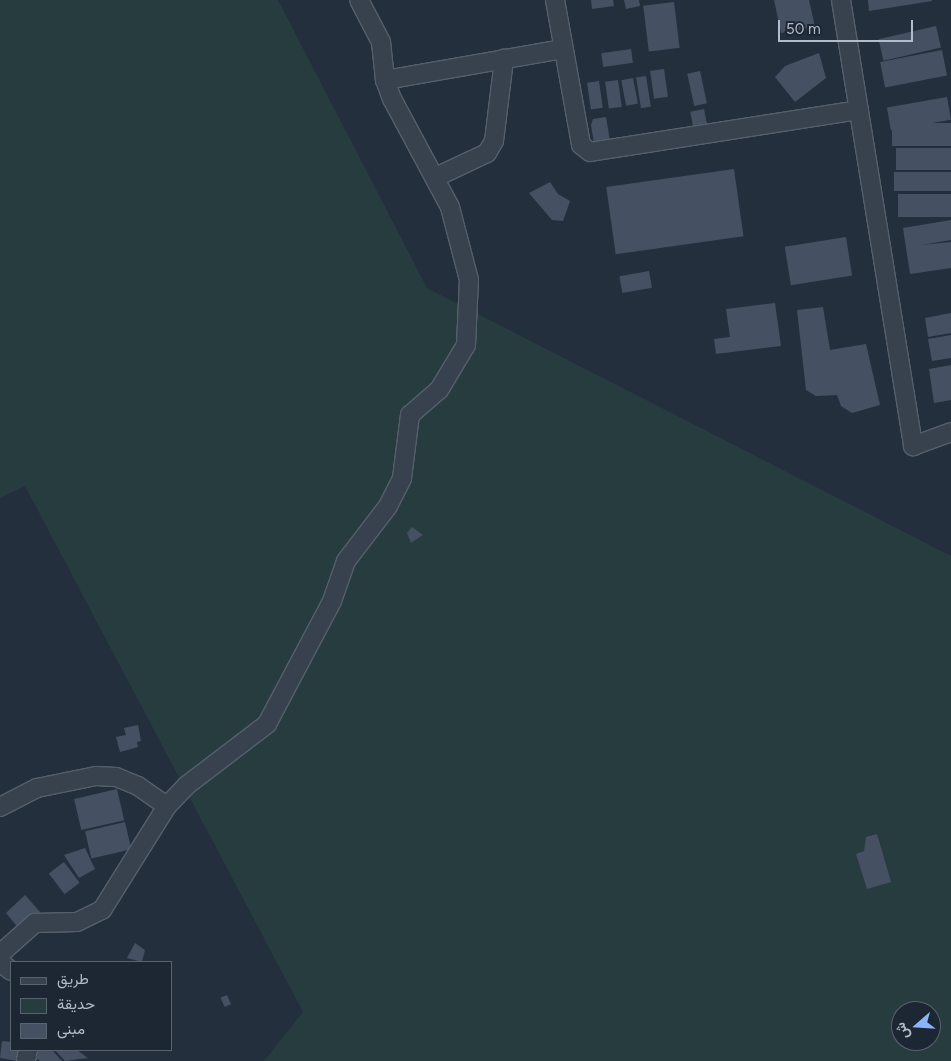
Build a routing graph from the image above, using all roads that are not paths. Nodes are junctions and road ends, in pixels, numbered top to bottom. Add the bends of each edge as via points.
1 (359, 0) edge
2 (554, 0) edge
3 (841, 0) edge
4 (563, 49) junction
5 (504, 59) junction
6 (385, 80) junction
7 (859, 110) junction
8 (436, 178) junction
9 (951, 432) edge
10 (167, 806) junction
11 (0, 807) edge
12 (0, 954) edge

1 - 6 street via 381,42
2 - 4 street
3 - 7 street
4 - 5 street
4 - 7 street via 581,145 590,152
5 - 6 street
5 - 8 street via 494,142 487,153
6 - 8 street
7 - 9 street via 913,446
8 - 10 street via 450,207 469,280 466,345 439,390 410,415 402,478 388,506 346,561 332,601 294,670 281,703 267,724
10 - 11 street via 138,786 116,778 96,776 37,788
10 - 12 street via 102,910 77,922 35,923

